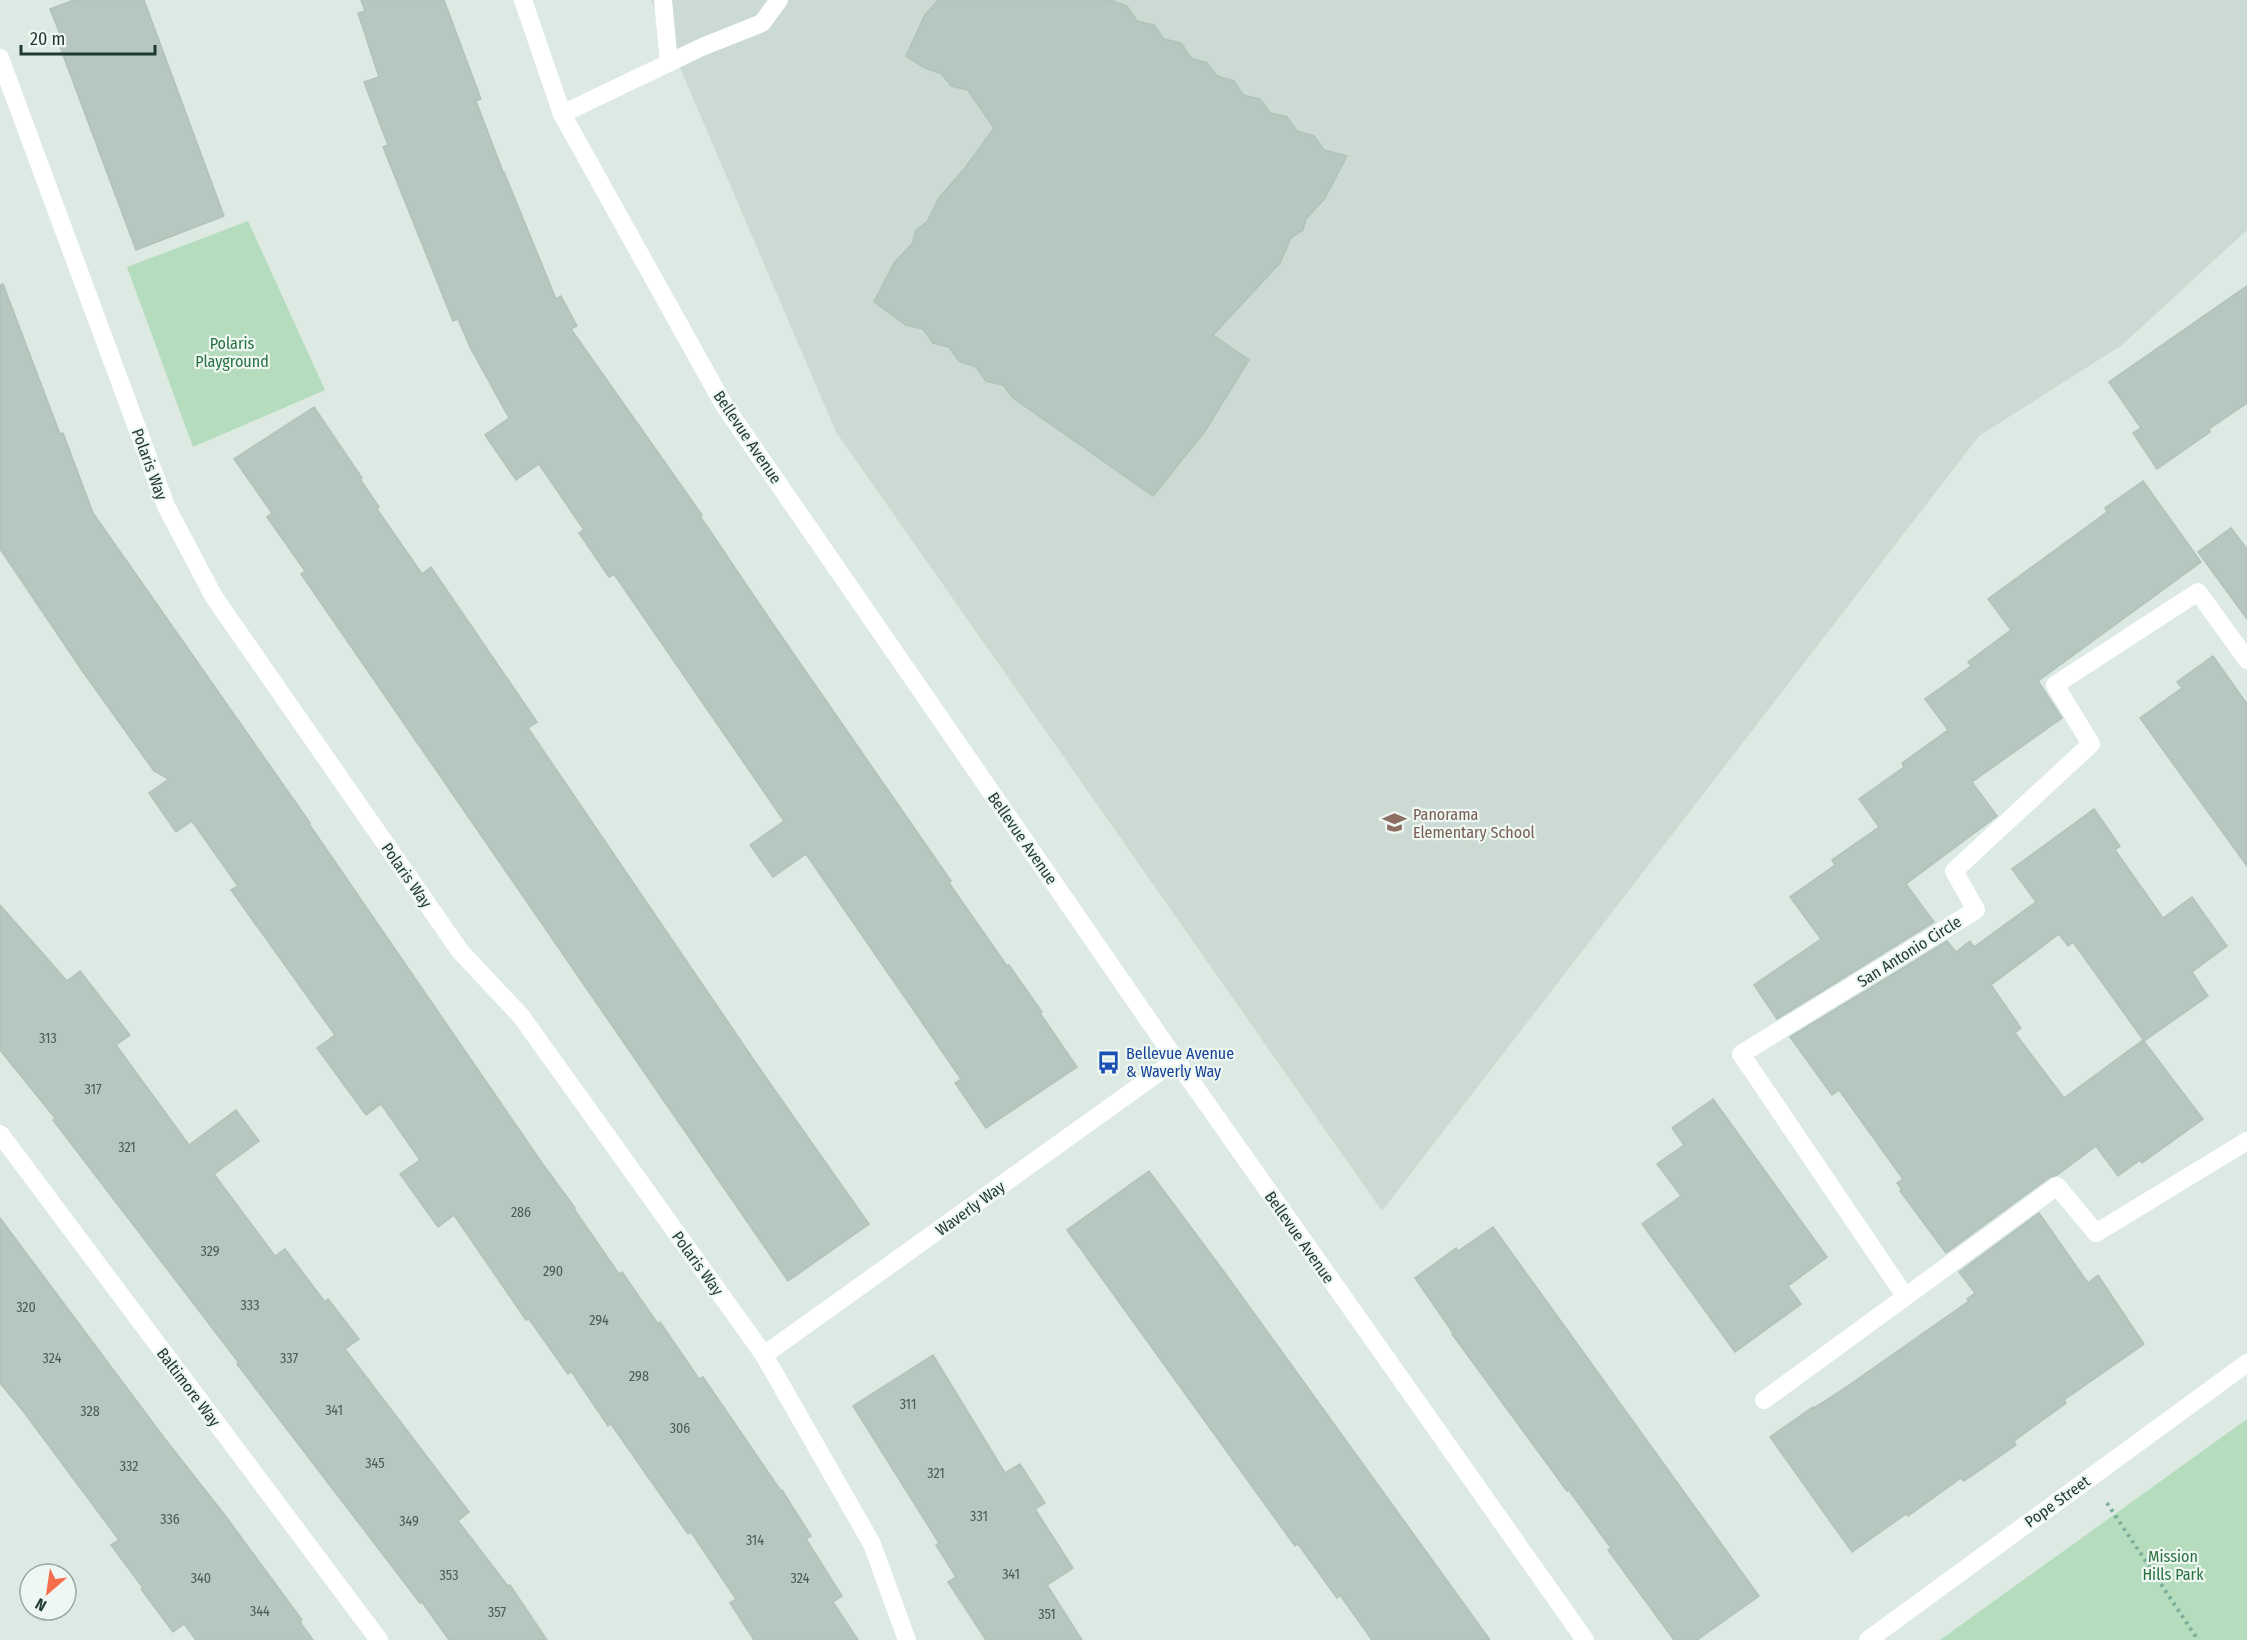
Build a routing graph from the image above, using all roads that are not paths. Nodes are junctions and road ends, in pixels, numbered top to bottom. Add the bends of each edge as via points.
1 (523, 0) edge
2 (663, 0) edge
3 (778, 0) edge
4 (0, 57) edge
5 (669, 63) junction
6 (562, 114) junction
7 (2247, 660) edge
8 (1176, 1060) junction
9 (0, 1134) edge
10 (2247, 1141) edge
11 (1905, 1296) junction
12 (764, 1355) junction
13 (2247, 1363) edge
14 (1764, 1400) dead end
15 (379, 1640) edge
16 (907, 1640) edge
17 (1585, 1640) edge
18 (1868, 1640) edge

1 - 6 street, Bellevue Avenue
2 - 5 street
3 - 5 street via 762,23
4 - 12 street, Polaris Way via 166,506 214,597 460,951 521,1016
5 - 6 street
6 - 8 street, Bellevue Avenue via 724,405
7 - 11 street, San Antonio Circle via 2198,592 2055,685 2091,744 1954,871 1976,910 1741,1054
8 - 12 street, Waverly Way
8 - 17 street, Bellevue Avenue
9 - 15 street, Baltimore Way
10 - 11 street via 2096,1233 2057,1186
11 - 14 street
12 - 16 street, Polaris Way via 872,1544
13 - 18 street, Pope Street

